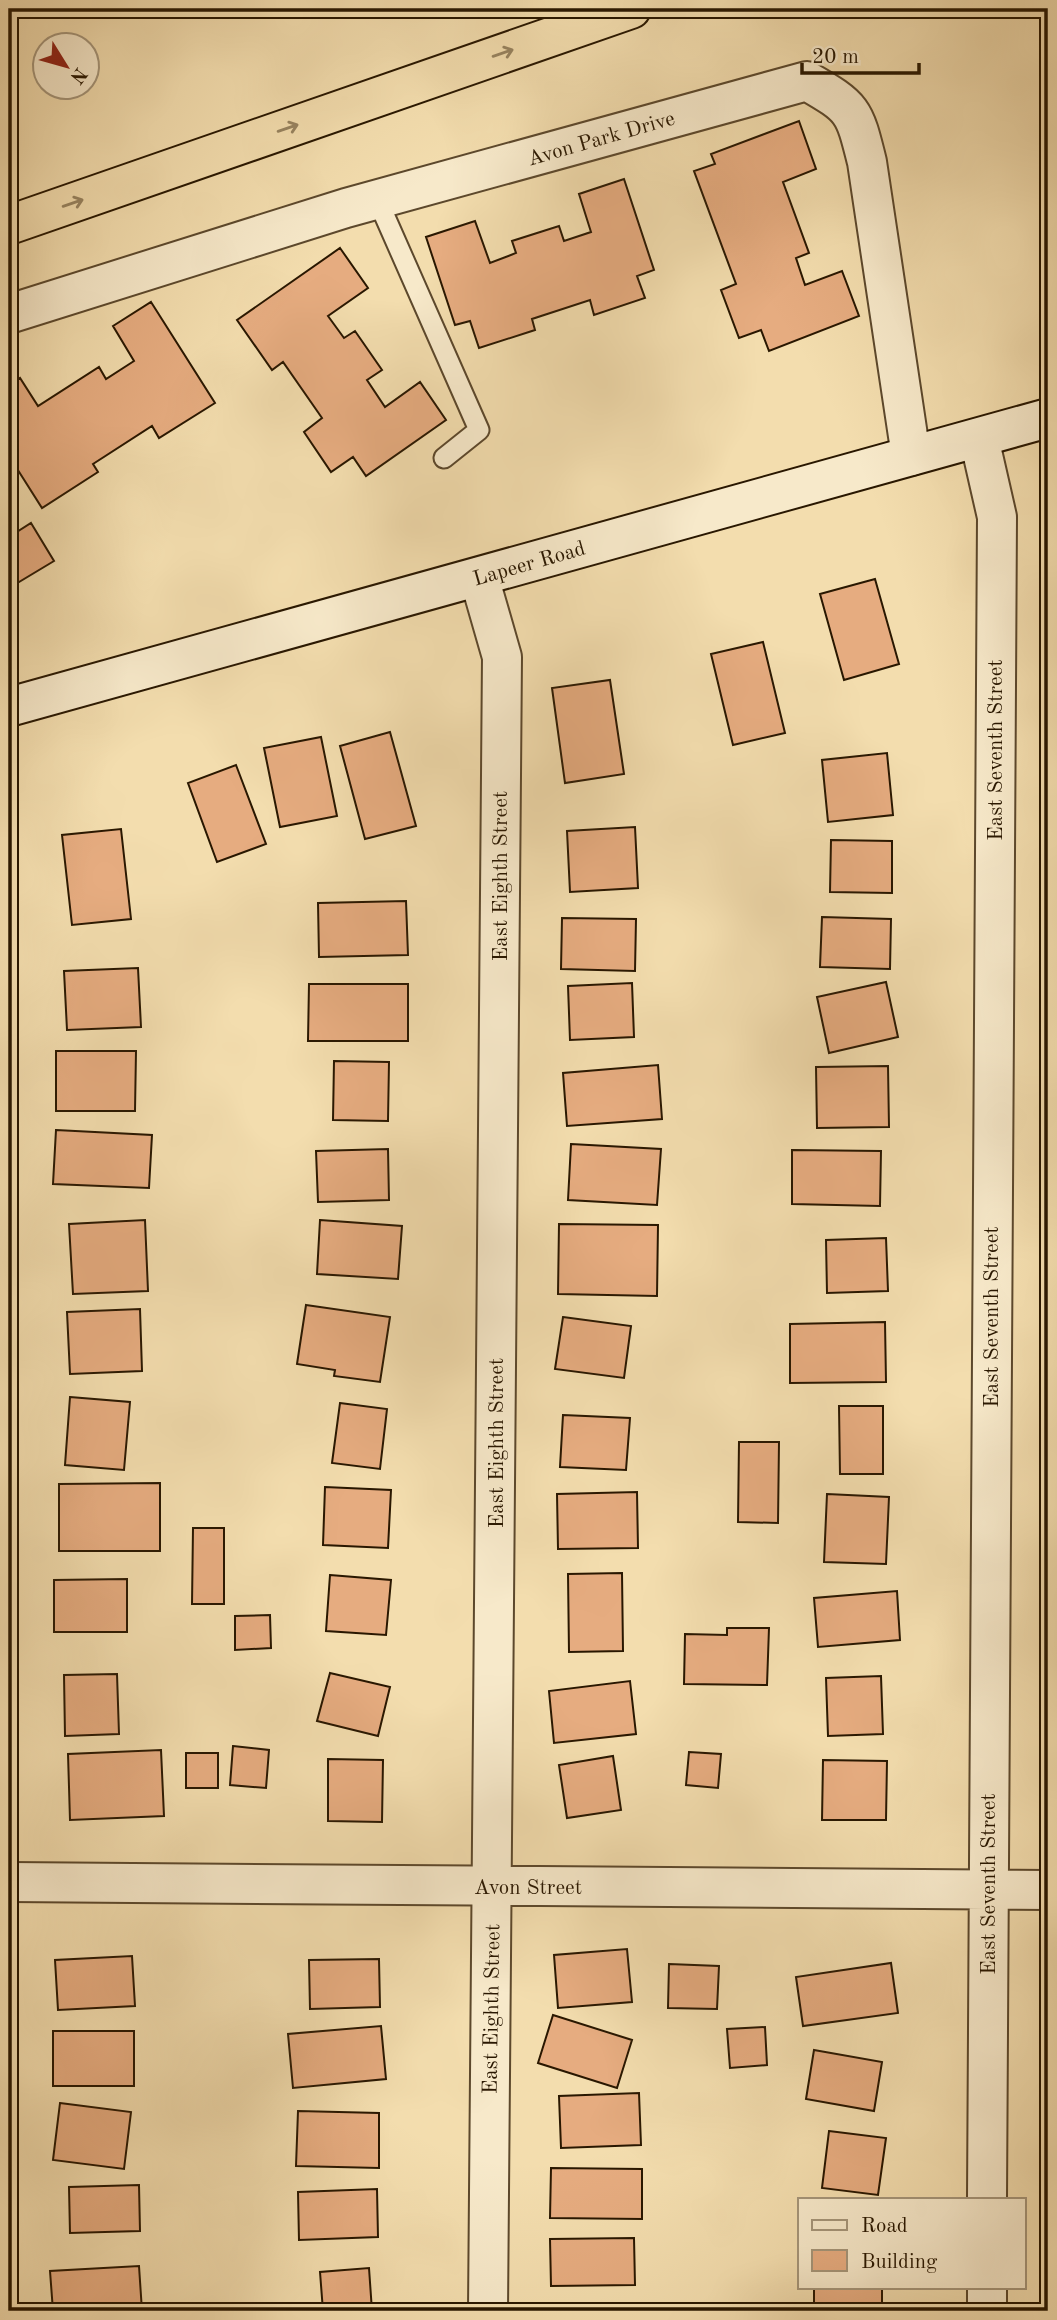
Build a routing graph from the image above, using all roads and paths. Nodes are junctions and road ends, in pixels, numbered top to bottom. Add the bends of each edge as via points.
1 (631, 9) edge
2 (378, 201) junction
3 (9, 225) edge
4 (9, 314) edge
5 (1048, 418) edge
6 (979, 438) junction
7 (911, 456) junction
8 (444, 458) dead end
9 (479, 577) junction
10 (9, 707) edge
11 (9, 1882) edge
12 (492, 1886) junction
13 (988, 1890) junction
14 (1048, 1890) edge
15 (987, 2198) edge
16 (987, 2288) edge
17 (488, 2311) edge
18 (987, 2311) edge

3 -> 1 highway
2 - 4 street, Avon Park Drive
2 - 7 street, Avon Park Drive via 807,81 842,101 857,121
2 - 8 lane via 480,430
5 - 6 street, Lapeer Road
6 - 7 street, Lapeer Road
6 - 13 street, East Seventh Street via 997,517
7 - 9 street, Lapeer Road
9 - 10 street, Lapeer Road
9 - 12 street, East Eighth Street via 502,657
11 - 12 street, Avon Street
12 - 13 street, Avon Street
12 - 17 street, East Eighth Street
13 - 14 street, Avon Street
13 - 15 street, East Seventh Street
16 - 18 street

